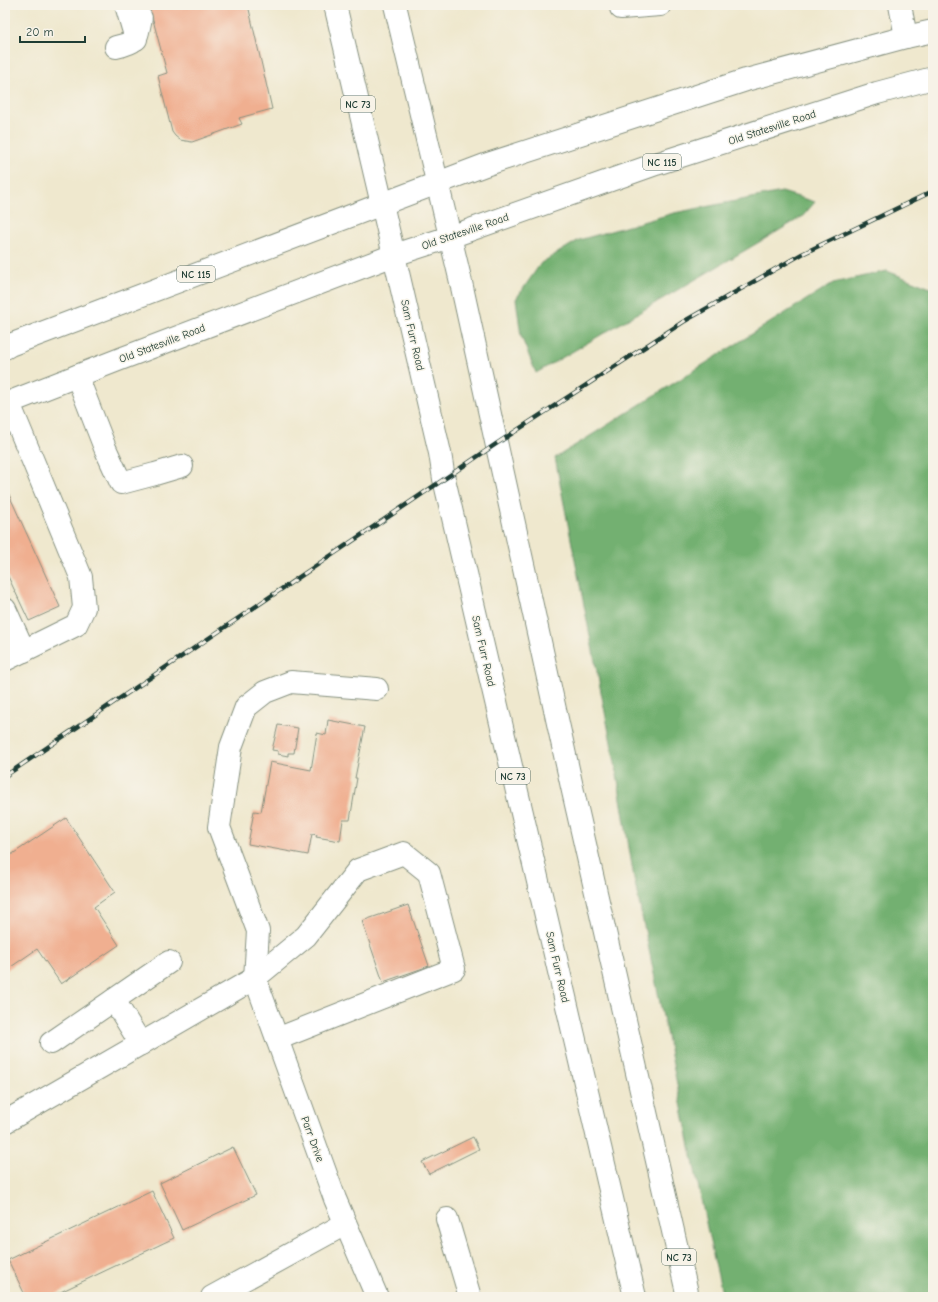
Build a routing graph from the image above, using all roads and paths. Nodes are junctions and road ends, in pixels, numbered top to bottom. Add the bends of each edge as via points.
1 (335, 5) edge
2 (395, 5) edge
3 (660, 5) edge
4 (900, 5) edge
5 (620, 6) edge
6 (134, 12) edge
7 (933, 31) edge
8 (906, 37) junction
9 (126, 43) dead end
10 (933, 78) edge
11 (437, 182) junction
12 (381, 204) junction
13 (450, 237) junction
14 (394, 255) junction
15 (7, 342) edge
16 (77, 376) junction
17 (7, 404) edge
18 (182, 466) dead end
19 (5, 609) edge
20 (24, 651) junction
21 (5, 660) edge
22 (377, 688) dead end
23 (169, 962) dead end
24 (256, 978) junction
25 (114, 1000) junction
26 (277, 1039) junction
27 (51, 1043) dead end
28 (141, 1044) junction
29 (5, 1122) edge
30 (447, 1219) dead end
31 (345, 1224) junction
32 (212, 1297) edge
33 (377, 1297) edge
34 (470, 1297) edge
35 (636, 1297) edge
36 (688, 1297) edge

1 - 12 main road, Sam Furr Road / NC 73
2 - 11 main road, NC 73
3 - 5 main road
4 - 8 main road
6 - 9 main road
7 - 8 main road, NC 115
8 - 11 main road, NC 115 via 746,80
10 - 13 main road, Old Statesville Road / NC 115 via 877,93 656,164
11 - 12 main road, NC 115
11 - 13 main road, NC 73
12 - 14 main road, Sam Furr Road / NC 73
12 - 15 main road, NC 115
13 - 14 main road, Old Statesville Road / NC 115
13 - 36 main road, NC 73
14 - 16 main road, Old Statesville Road / NC 115
14 - 35 main road, Sam Furr Road / NC 73 via 440,453 447,495
16 - 17 main road, Old Statesville Road / NC 115
16 - 18 main road via 121,483
17 - 20 main road via 81,577 84,608 76,625
19 - 20 main road
20 - 21 main road
22 - 24 main road via 290,682 265,692 246,707 231,747 219,827 258,931
23 - 25 main road
24 - 26 main road, Parr Drive
24 - 26 main road via 306,936 358,870 404,853 428,873 454,969
24 - 28 main road
25 - 27 main road
25 - 28 main road
26 - 31 main road, Parr Drive
28 - 29 main road
30 - 34 main road
31 - 32 main road
31 - 33 main road, Parr Drive

